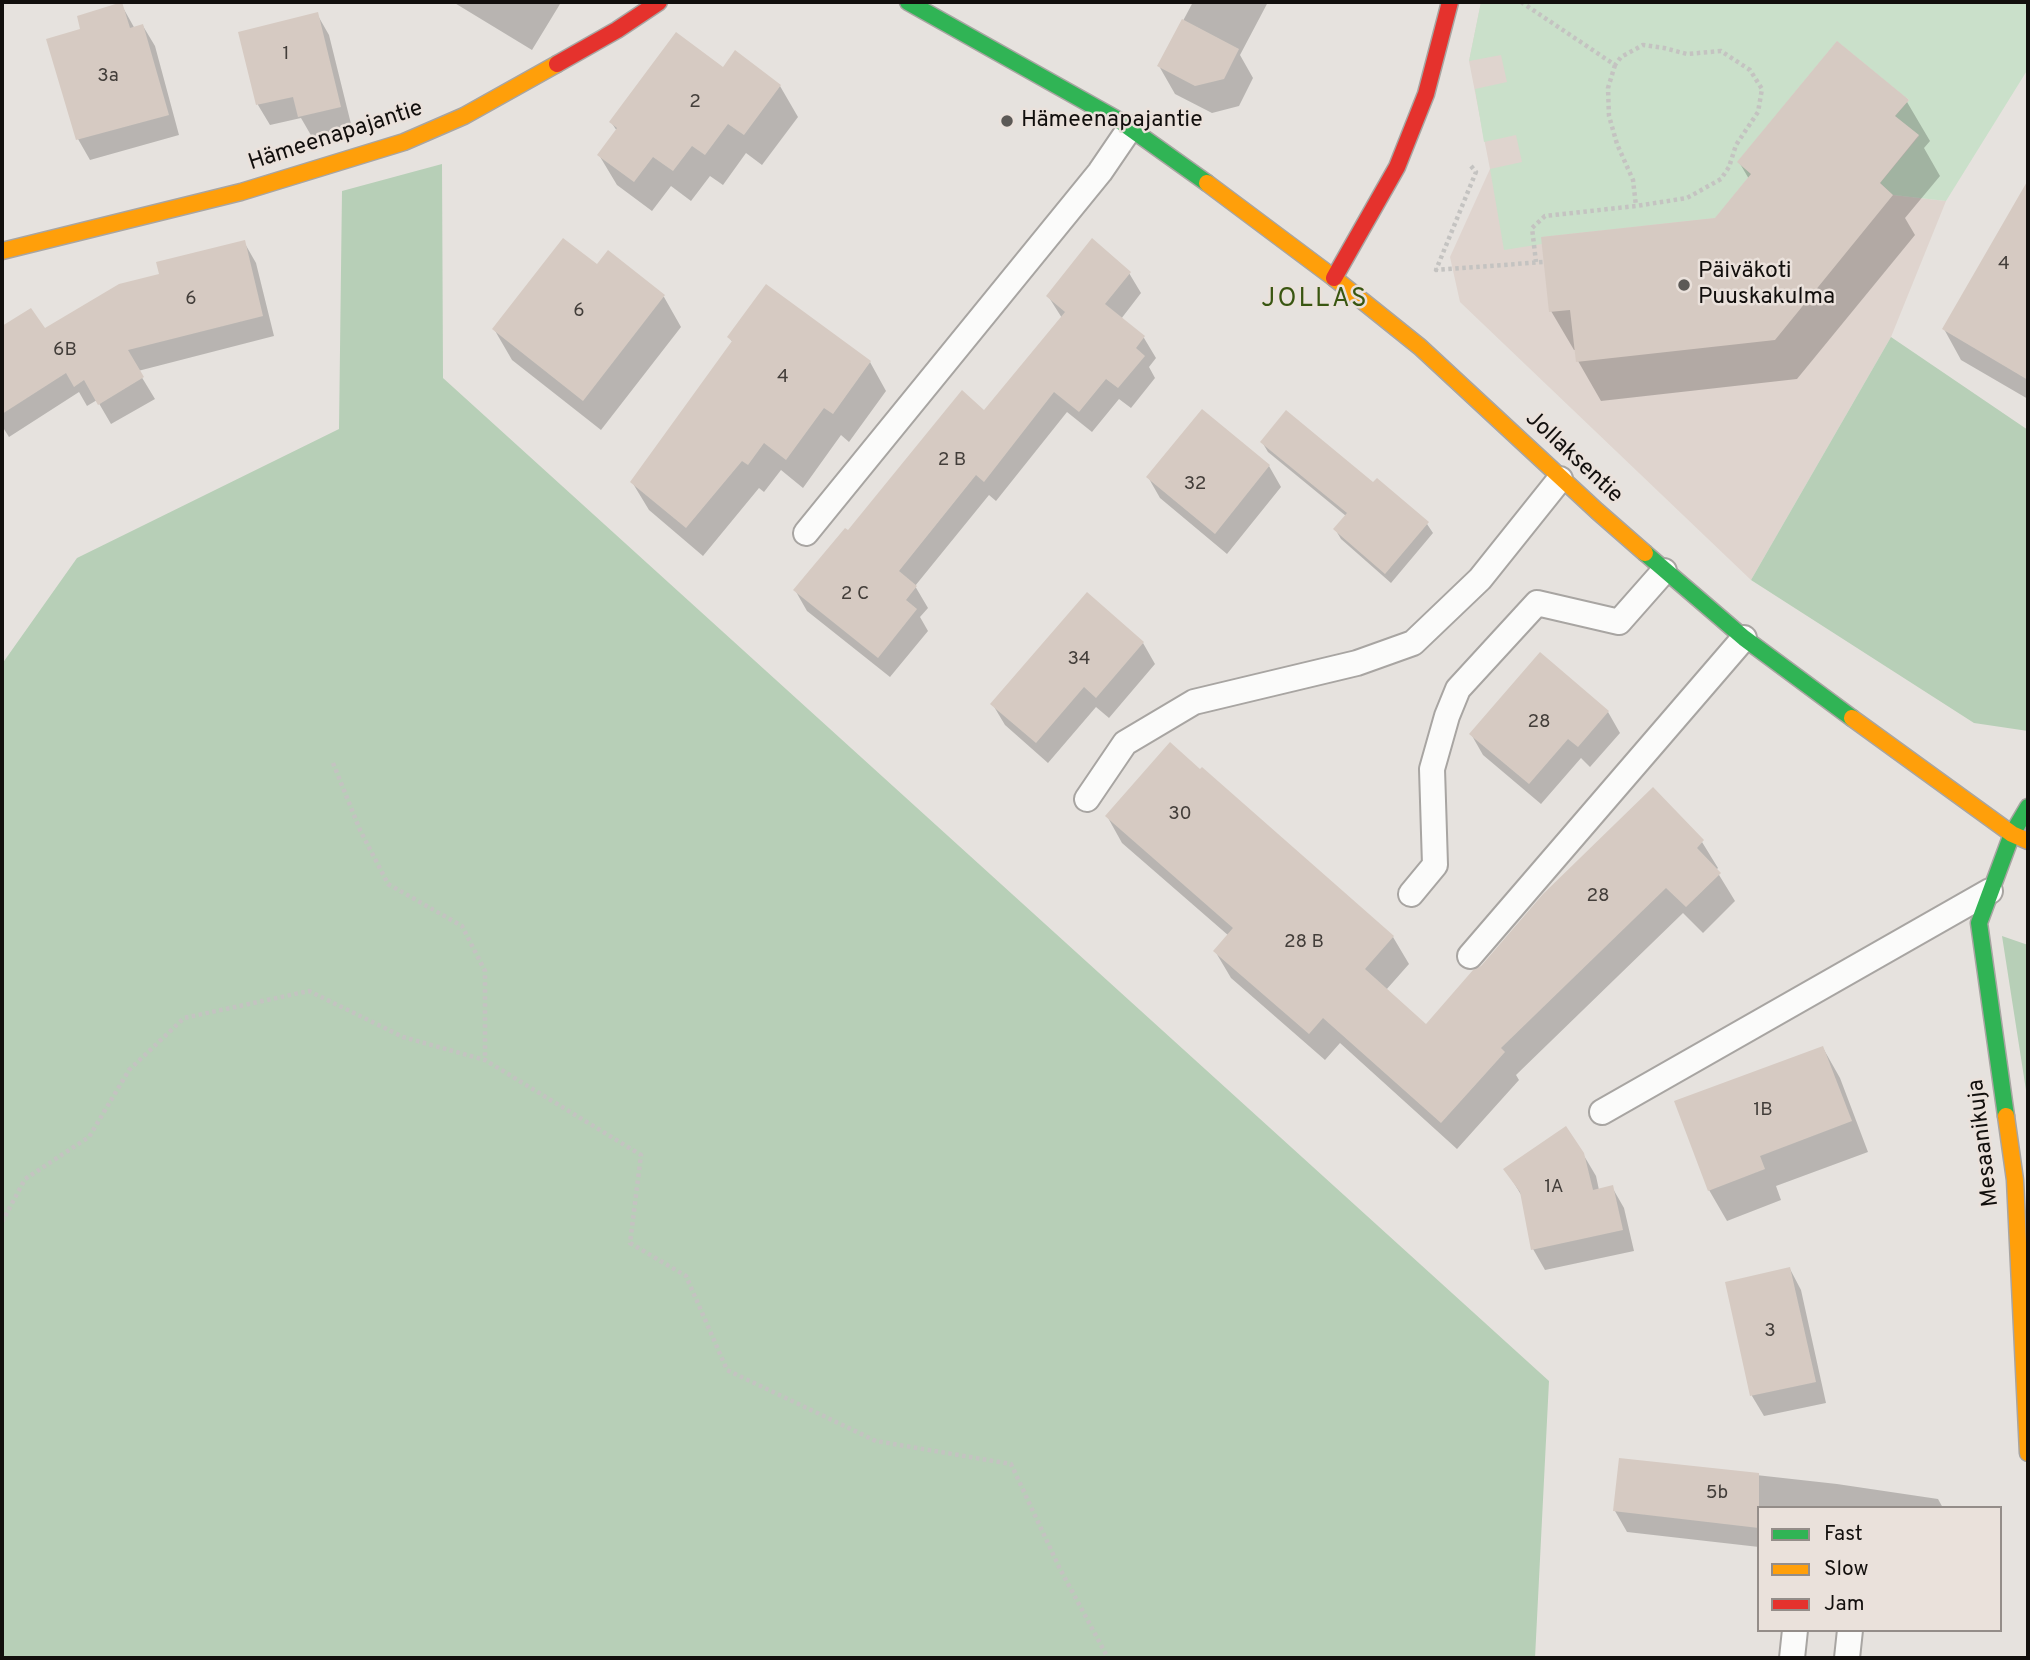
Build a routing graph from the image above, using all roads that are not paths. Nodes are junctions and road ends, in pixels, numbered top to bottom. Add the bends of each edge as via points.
1 (659, 2) edge
2 (908, 2) edge
3 (1450, 2) edge
4 (1130, 128) junction
5 (2, 251) edge
6 (1335, 278) junction
7 (1560, 479) junction
8 (806, 533) dead end
9 (1664, 570) junction
10 (1744, 638) junction
11 (1087, 799) dead end
12 (2028, 807) edge
13 (2012, 834) junction
14 (2028, 841) edge
15 (1990, 891) junction
16 (1411, 894) dead end
17 (1470, 956) dead end
18 (1602, 1112) dead end
19 (2028, 1453) edge
20 (1795, 1632) edge
21 (1850, 1632) edge
22 (1792, 1658) edge
23 (1847, 1658) edge

1 - 5 street, Hämeenapajantie via 464,116 404,142 241,192
2 - 4 street, Jollaksentie
3 - 6 street via 1426,94 1397,167
4 - 6 street, Jollaksentie
4 - 8 lane via 1100,172
6 - 7 street, Jollaksentie via 1446,370
7 - 9 street, Jollaksentie
7 - 11 lane via 1480,579 1413,643 1357,663 1194,702 1125,743
9 - 10 street, Jollaksentie
9 - 16 lane via 1619,622 1537,603 1458,690 1432,769 1435,865
10 - 13 street, Jollaksentie
10 - 17 lane
12 - 13 street, Mesaanikuja
13 - 14 street, Jollaksentie
13 - 15 street, Mesaanikuja
15 - 18 lane
15 - 19 street, Mesaanikuja via 1979,923 2015,1180
20 - 22 lane
21 - 23 lane

